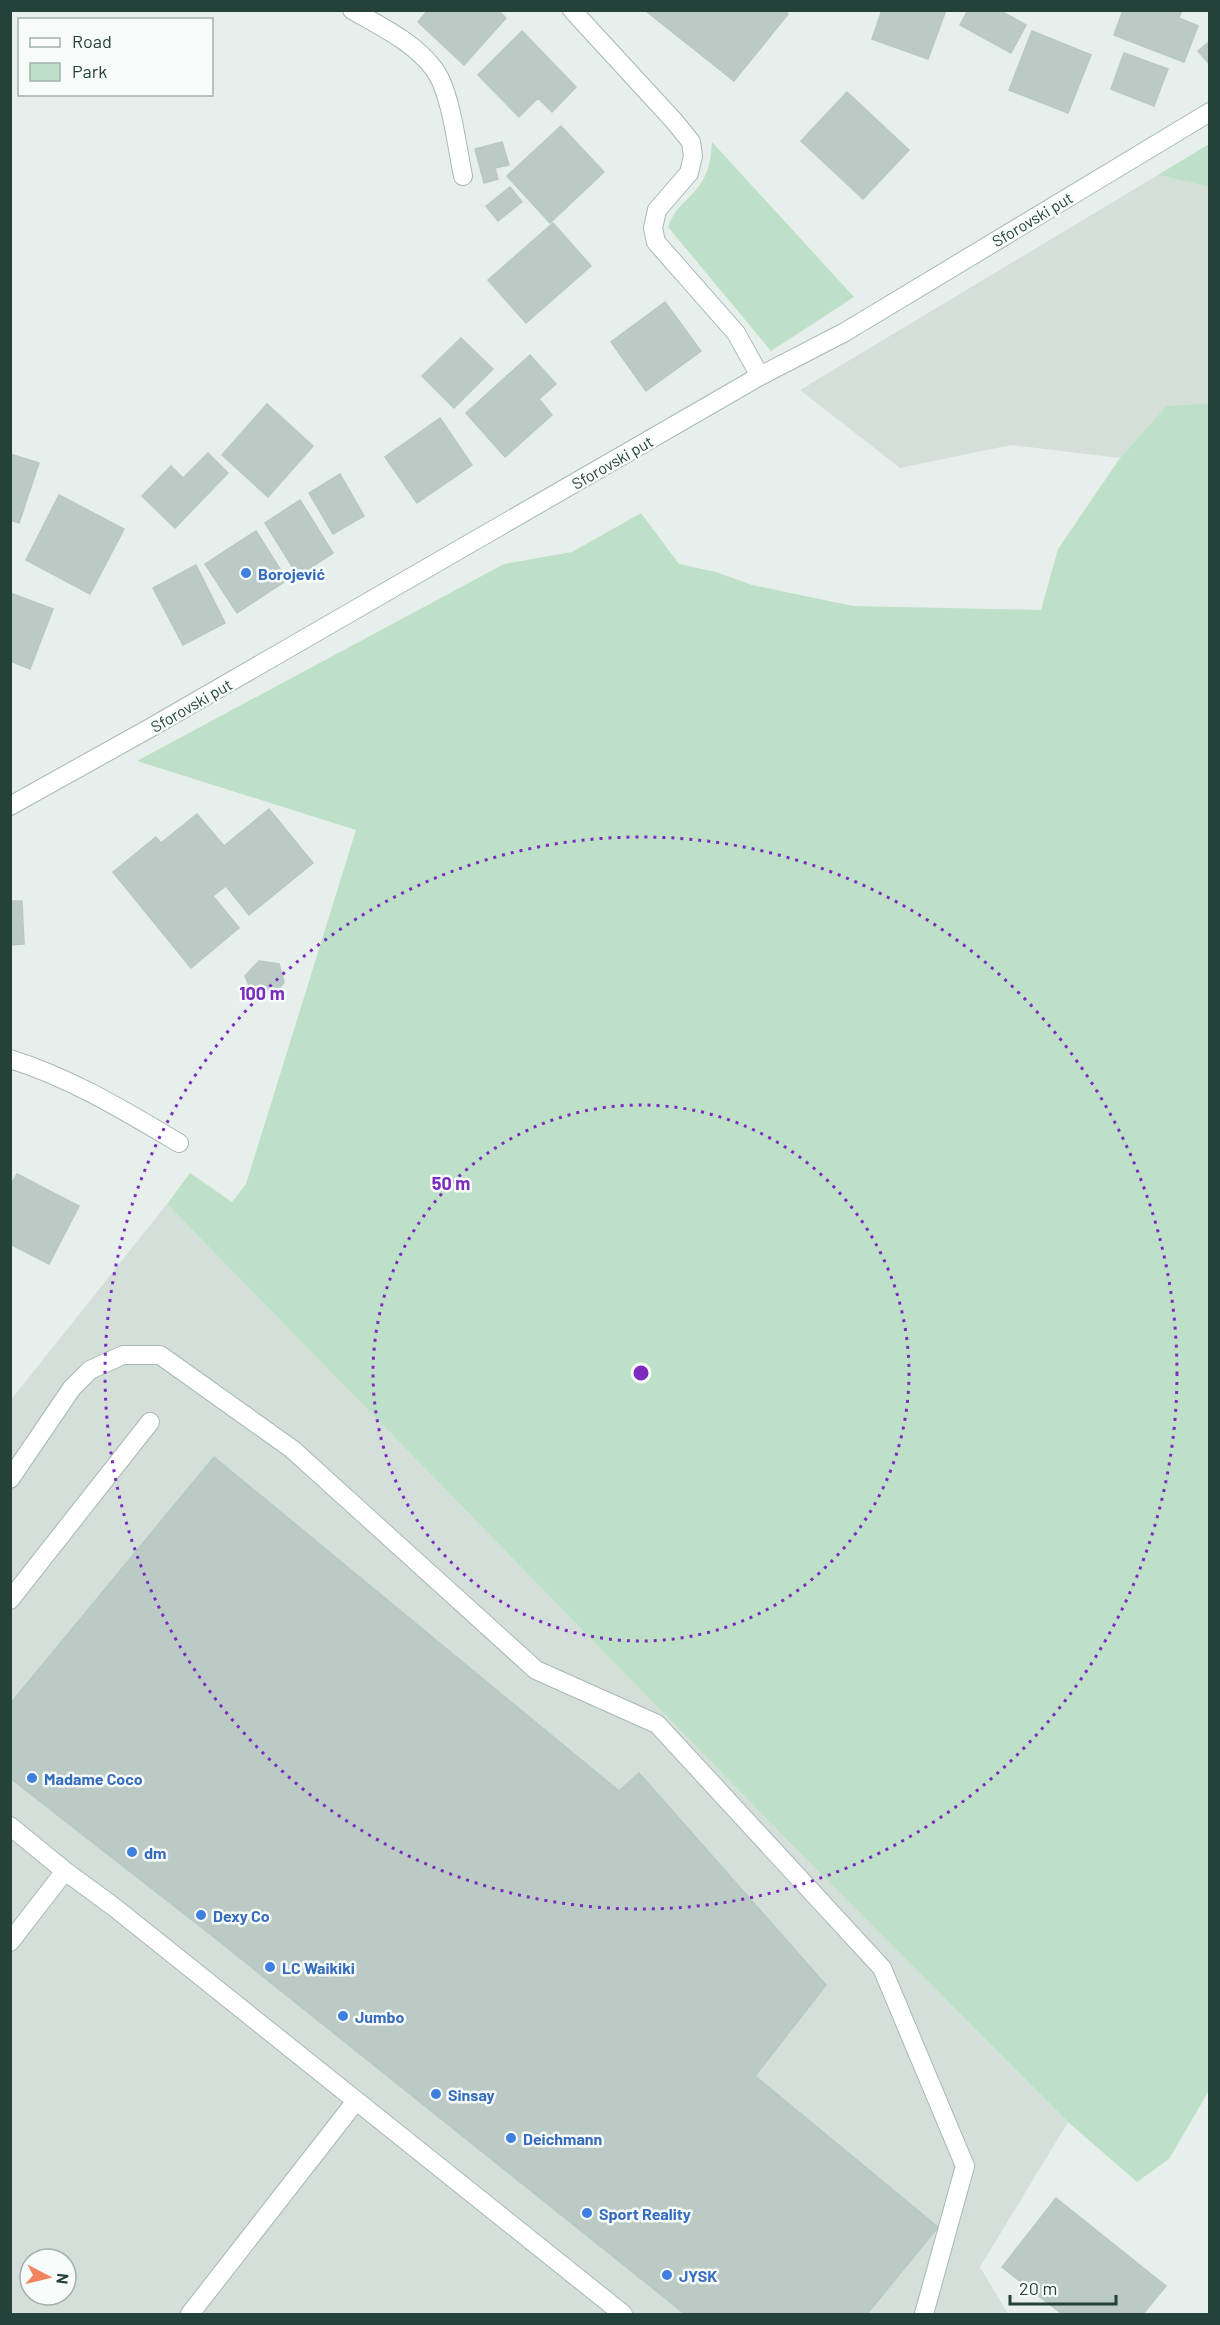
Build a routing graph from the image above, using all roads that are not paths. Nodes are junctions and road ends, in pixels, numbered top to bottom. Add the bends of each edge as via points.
1 (352, 10) edge
2 (572, 10) edge
3 (1209, 112) edge
4 (463, 176) dead end
5 (760, 376) junction
6 (10, 806) edge
7 (10, 1059) edge
8 (179, 1143) dead end
9 (150, 1422) dead end
10 (10, 1479) edge
11 (10, 1600) edge
12 (10, 1826) edge
13 (65, 1871) junction
14 (10, 1942) edge
15 (356, 2102) junction
16 (190, 2314) edge
17 (623, 2314) edge
18 (924, 2314) edge

1 - 4 street via 388,30 435,69 444,88
2 - 5 street via 691,142 689,174 657,210 653,228 656,242 736,333
3 - 5 street, Sforovski put via 844,332
5 - 6 street, Sforovski put
7 - 8 street via 96,1094
9 - 11 street
10 - 18 street via 72,1388 90,1370 123,1355 160,1355 292,1449 536,1670 657,1724 882,1968 965,2166
12 - 13 street
13 - 14 street
13 - 15 street
15 - 16 street
15 - 17 street

